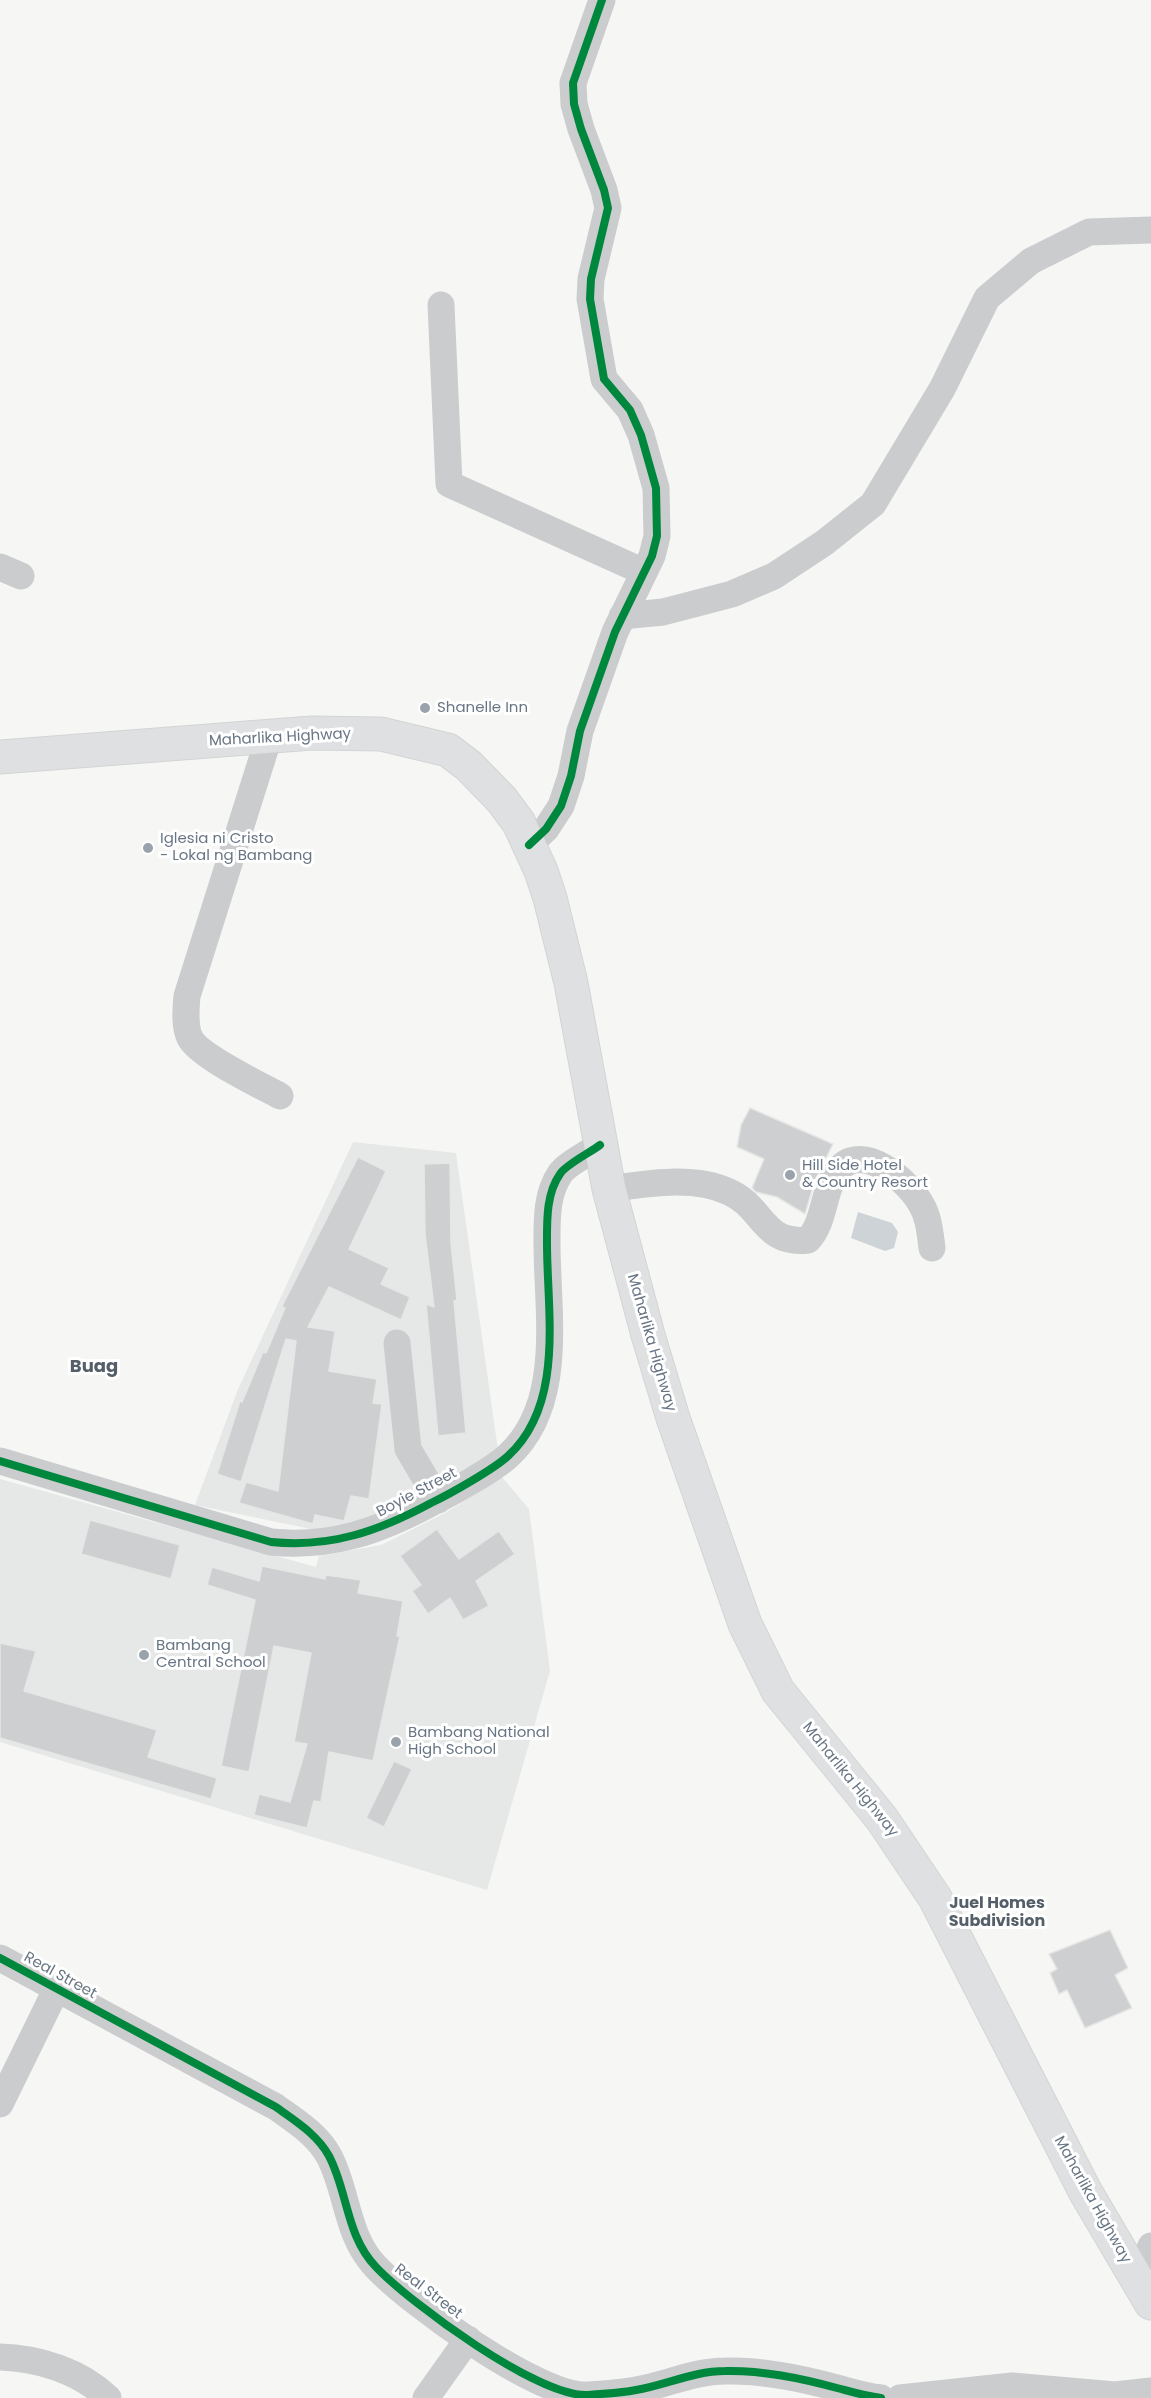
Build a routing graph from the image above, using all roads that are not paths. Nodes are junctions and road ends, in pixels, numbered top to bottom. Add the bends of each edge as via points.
1 (602, 0) edge
2 (1151, 230) edge
3 (441, 305) dead end
4 (644, 572) junction
5 (622, 616) junction
6 (269, 737) junction
7 (0, 757) edge
8 (529, 845) junction
9 (280, 1096) dead end
10 (600, 1146) junction
11 (609, 1189) junction
12 (932, 1248) dead end
13 (397, 1342) dead end
14 (0, 1461) edge
15 (438, 1500) junction
16 (0, 1958) edge
17 (56, 1990) junction
18 (0, 2104) edge
19 (1151, 2246) edge
20 (1144, 2292) edge
21 (468, 2338) junction
22 (0, 2357) edge
23 (1151, 2391) edge
24 (108, 2398) edge
25 (426, 2398) edge
26 (871, 2398) edge
27 (900, 2398) edge

1 - 4 street via 578,63 573,83 574,104 608,208 590,299 601,368 609,387 630,410 656,488 657,536
2 - 5 street via 1089,232 1031,261 987,298 942,389 873,504 824,543 774,576 732,594 663,612
3 - 4 street via 449,484
4 - 5 street
5 - 8 street via 580,731 561,806
6 - 7 main road, Maharlika Highway
6 - 8 main road, Maharlika Highway via 381,734 448,750 490,785 519,823
6 - 9 street via 187,996 186,1017 190,1038 204,1052
8 - 10 main road, Maharlika Highway via 560,935
10 - 11 main road, Maharlika Highway
10 - 15 street, Boyie Street via 560,1173 547,1208 551,1327 535,1421 508,1456
11 - 12 street via 670,1183 720,1189 742,1200 770,1232 784,1239 808,1240 816,1233 837,1171 846,1162 863,1160 895,1174 909,1188 922,1205
11 - 20 main road, Maharlika Highway via 673,1418 745,1624 763,1662 778,1691 882,1819 935,1898 1085,2191
13 - 15 street via 408,1449
14 - 15 street, Boyie Street via 272,1542 299,1545 389,1526
16 - 17 street, Real Street
17 - 18 street
17 - 21 street, Real Street via 276,2107 309,2131 328,2155 345,2198 353,2233 369,2260 393,2285
19 - 20 street
21 - 25 street
21 - 26 street, Real Street via 511,2369 583,2395 637,2390 699,2374 731,2371 784,2377
22 - 24 street via 43,2362 75,2376
23 - 27 street via 1115,2395 1012,2386

